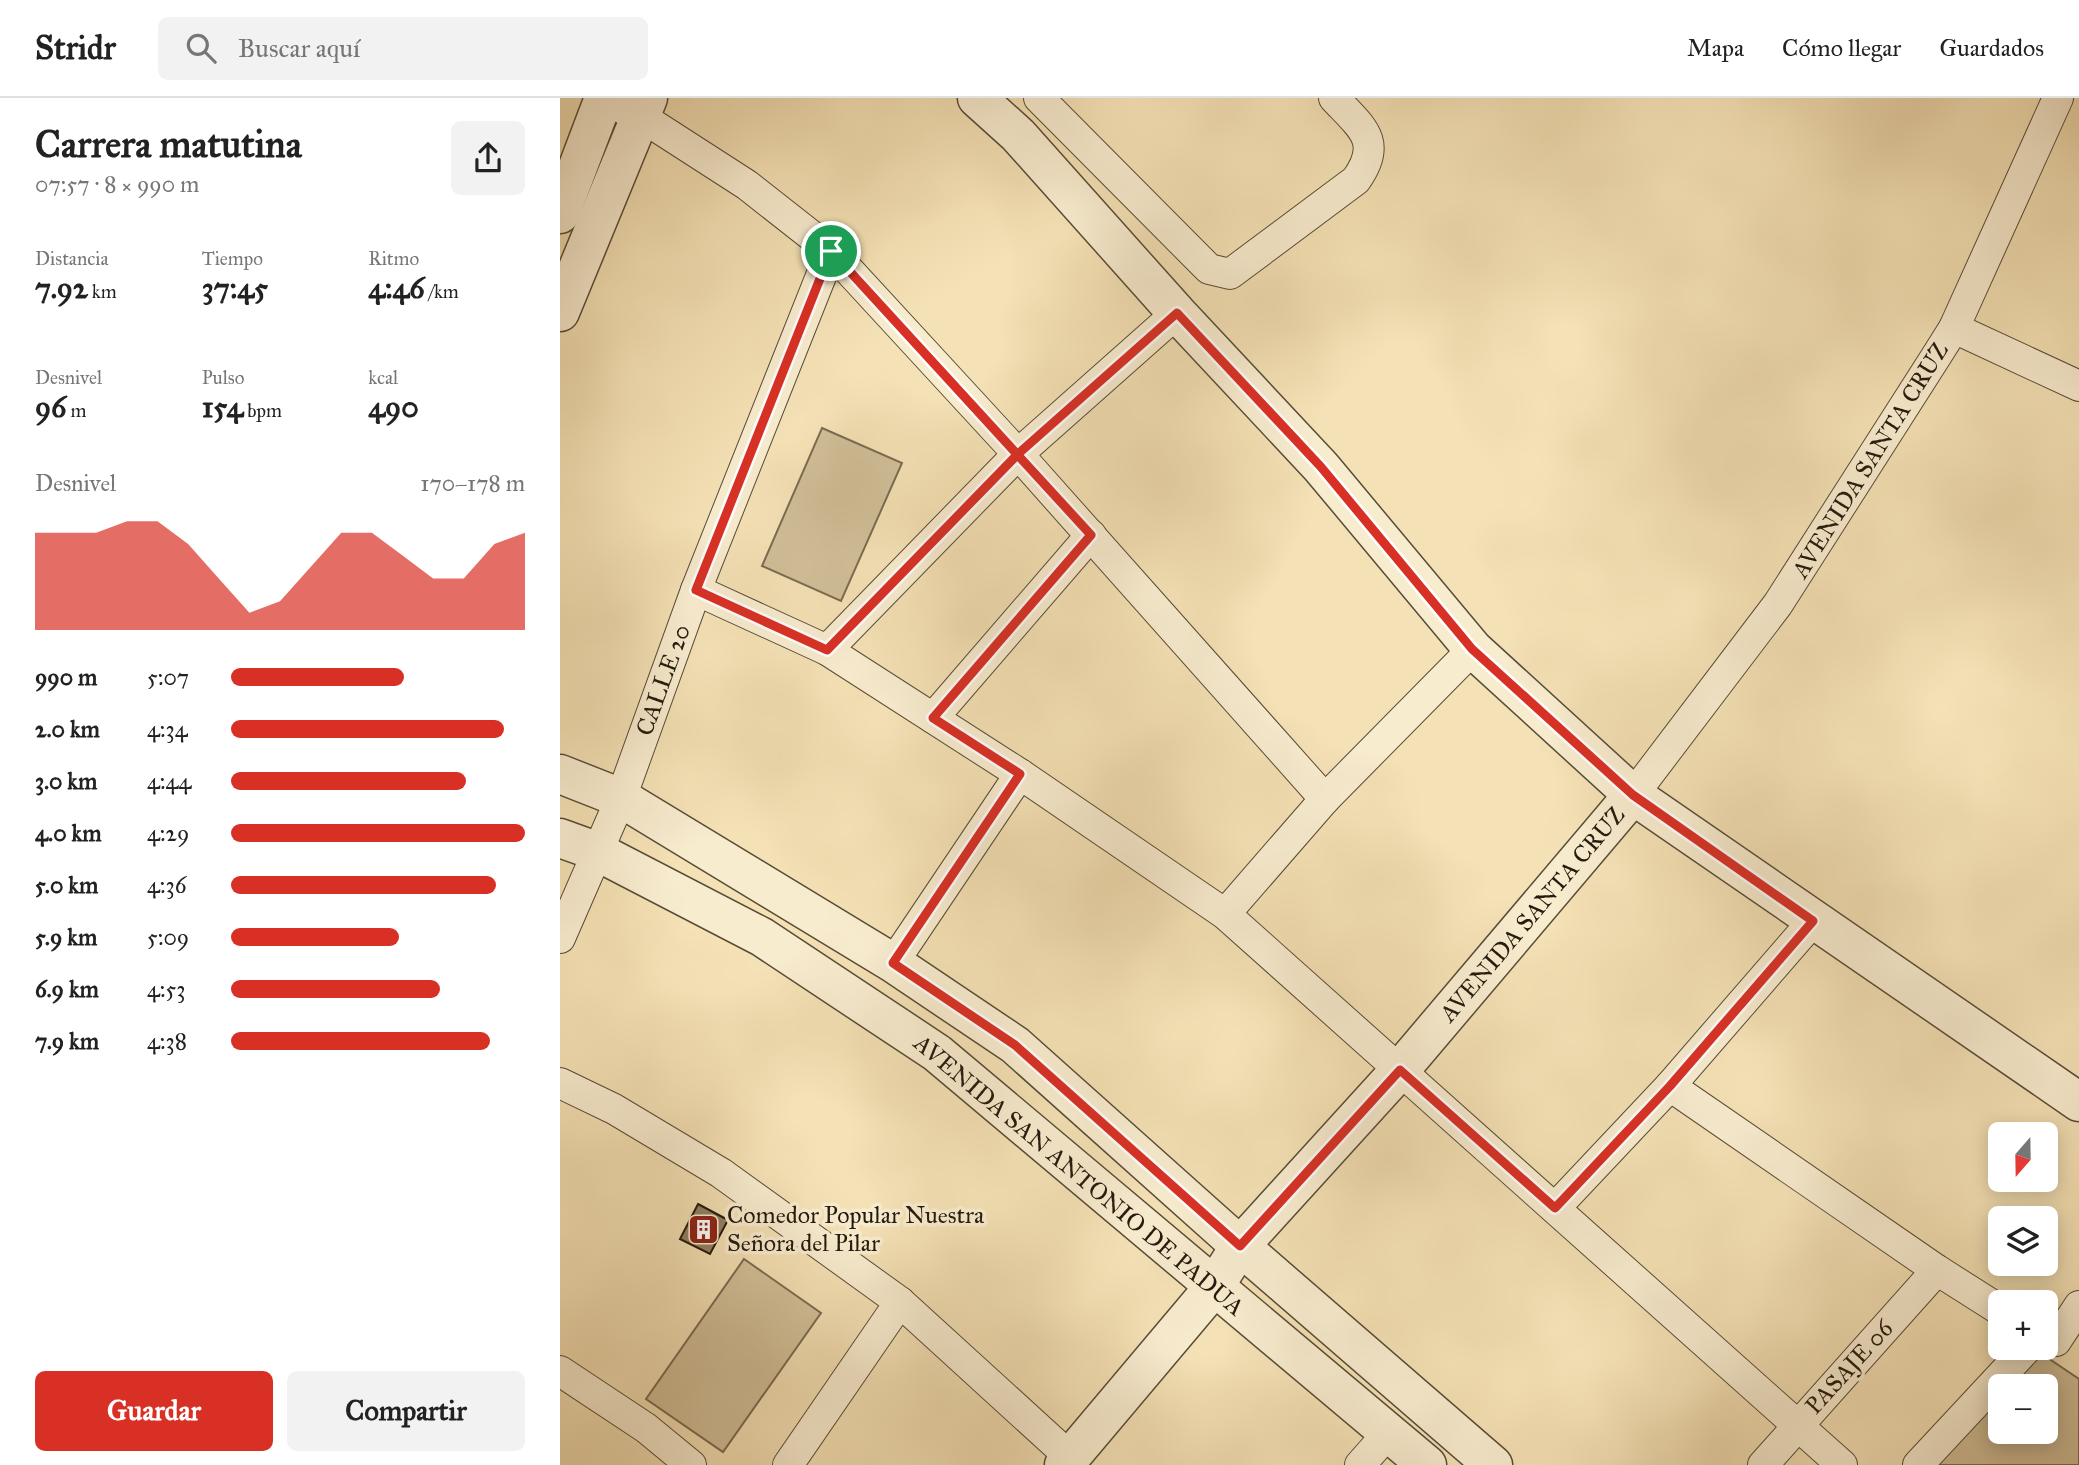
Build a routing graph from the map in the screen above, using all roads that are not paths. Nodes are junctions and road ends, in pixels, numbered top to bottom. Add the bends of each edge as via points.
1 (977, 98) edge
2 (1039, 98) edge
3 (1335, 98) edge
4 (2057, 98) edge
5 (603, 99) edge
6 (644, 107) edge
7 (560, 214) edge
8 (831, 251) junction
9 (560, 312) edge
10 (1177, 313) junction
11 (1954, 328) junction
12 (2079, 386) edge
13 (1018, 454) junction
14 (1091, 535) junction
15 (696, 590) junction
16 (1472, 649) junction
17 (827, 650) junction
18 (933, 718) junction
19 (560, 774) edge
20 (1020, 774) junction
21 (1633, 795) junction
22 (621, 798) junction
23 (1325, 799) junction
24 (560, 838) edge
25 (596, 851) junction
26 (1225, 914) junction
27 (1813, 921) junction
28 (560, 938) edge
29 (893, 963) junction
30 (1400, 1070) junction
31 (560, 1083) edge
32 (1670, 1086) junction
33 (2079, 1102) edge
34 (1555, 1208) junction
35 (1240, 1246) junction
36 (1937, 1270) junction
37 (1214, 1287) junction
38 (900, 1301) junction
39 (1988, 1302) edge
40 (2079, 1306) edge
41 (2060, 1345) edge
42 (2016, 1360) edge
43 (560, 1371) edge
44 (1796, 1426) junction
45 (1390, 1431) junction
46 (1067, 1461) edge
47 (691, 1465) edge
48 (788, 1465) edge
49 (1360, 1465) edge
50 (1427, 1465) edge
51 (1493, 1465) edge
52 (1763, 1465) edge
53 (1842, 1465) edge
54 (1918, 1465) edge

1 - 10 street via 1018,135
2 - 3 street via 1209,269 1230,274 1356,180 1366,165 1371,147 1366,132
4 - 11 street, AVENIDA SANTA CRUZ
5 - 6 street
5 - 7 street
6 - 8 street
6 - 9 street
8 - 13 street
8 - 15 street, CALLE 20
10 - 13 street
10 - 16 street via 1321,467
11 - 12 street
11 - 21 street, AVENIDA SANTA CRUZ via 1778,604
13 - 14 street
13 - 17 street
14 - 18 street
14 - 23 street
15 - 17 street
15 - 22 street, CALLE 20
16 - 21 street
16 - 23 street
17 - 18 street
18 - 20 street
19 - 22 street, AVENIDA SAN ANTONIO DE PADUA
20 - 26 street
20 - 29 street
21 - 27 street
21 - 30 street, AVENIDA SANTA CRUZ
22 - 25 street, CALLE 20
22 - 29 street, AVENIDA SAN ANTONIO DE PADUA
23 - 26 street
24 - 25 street, AVENIDA SAN ANTONIO DE PADUA
25 - 28 street, CALLE 20
25 - 37 street, AVENIDA SAN ANTONIO DE PADUA via 762,937 937,1053
26 - 30 street
27 - 32 street
27 - 33 street
29 - 35 street, AVENIDA SAN ANTONIO DE PADUA via 1015,1045
30 - 34 street
30 - 35 street, AVENIDA SANTA CRUZ
31 - 38 street via 614,1109 721,1173
32 - 34 street
32 - 36 street
34 - 44 street
35 - 37 street, AVENIDA SANTA CRUZ
35 - 51 street, AVENIDA SAN ANTONIO DE PADUA
36 - 39 street
36 - 44 street, PASAJE 06
37 - 45 street, AVENIDA SAN ANTONIO DE PADUA
37 - 46 street, AVENIDA SANTA CRUZ
38 - 46 street
38 - 48 street
40 - 41 street
42 - 54 street
43 - 47 street via 646,1428
44 - 52 street, PASAJE 06
44 - 53 street
45 - 49 street
45 - 50 street, AVENIDA SAN ANTONIO DE PADUA

